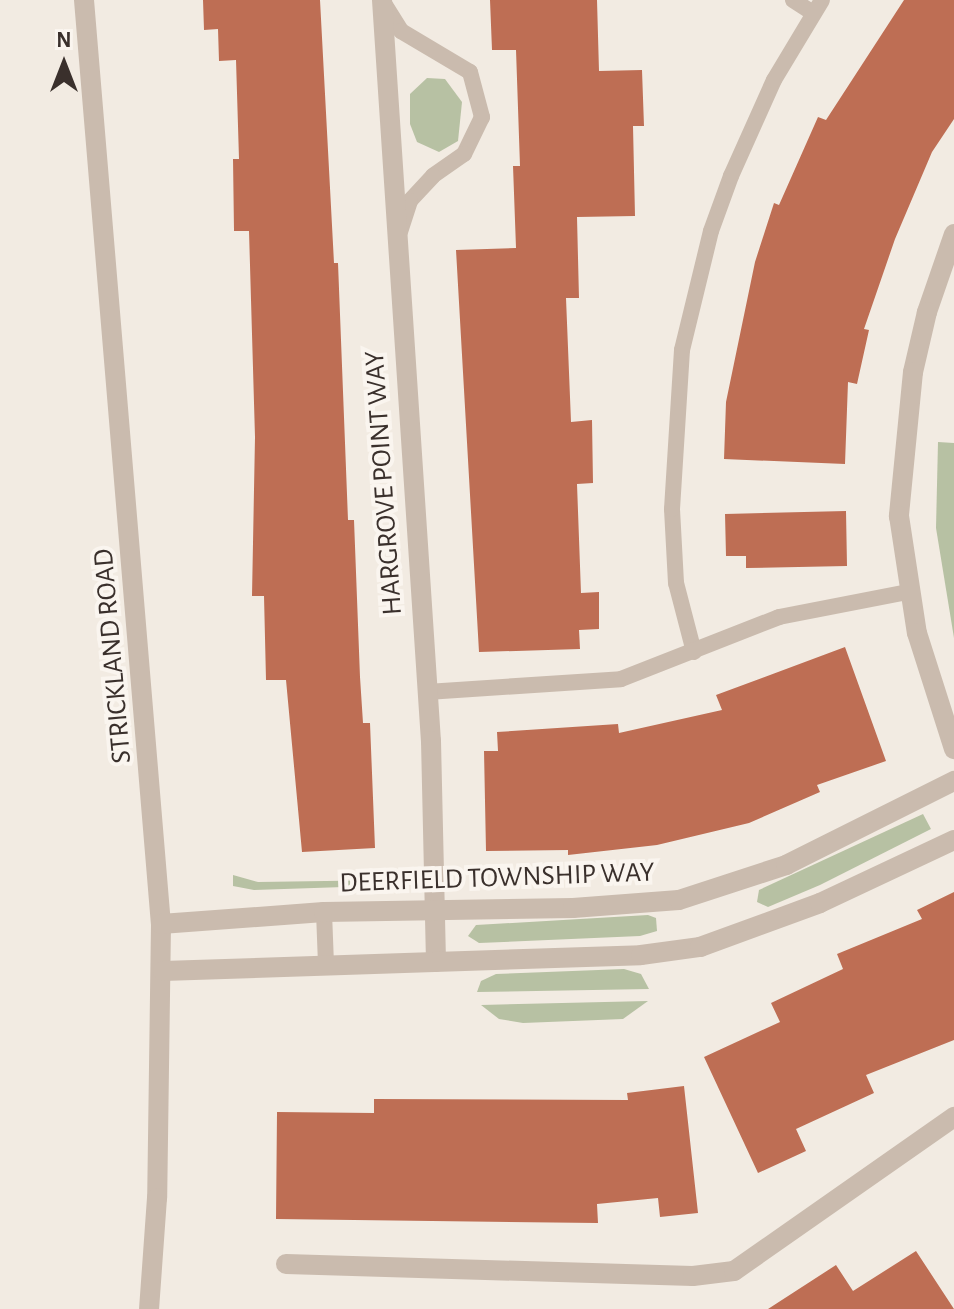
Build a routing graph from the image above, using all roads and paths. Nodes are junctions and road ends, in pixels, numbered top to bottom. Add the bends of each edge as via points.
1 (84, 0) edge
2 (383, 0) edge
3 (793, 0) edge
4 (817, 6) edge
5 (954, 234) edge
6 (397, 248) junction
7 (908, 592) junction
8 (694, 652) junction
9 (427, 692) junction
10 (954, 749) edge
11 (954, 781) edge
12 (954, 840) edge
13 (435, 910) junction
14 (324, 912) junction
15 (161, 924) junction
16 (436, 962) junction
17 (326, 964) junction
18 (163, 971) junction
19 (951, 1125) edge
20 (286, 1264) dead end
21 (149, 1309) edge

1 - 15 street, STRICKLAND ROAD
2 - 6 street, HARGROVE POINT WAY
2 - 6 lane via 401,31 470,72 482,117 480,131 464,154 410,201
3 - 4 lane
4 - 8 lane via 774,80 731,176 707,245 682,350 672,509 676,583
5 - 7 street via 927,312 909,399 899,516
6 - 9 street, HARGROVE POINT WAY
7 - 8 lane via 779,617
7 - 10 street via 939,714
8 - 9 lane via 621,679
9 - 13 street, HARGROVE POINT WAY
11 - 13 street, DEERFIELD TOWNSHIP WAY via 786,865 679,900 632,906
12 - 16 street via 820,903 710,944 641,955
13 - 14 street, DEERFIELD TOWNSHIP WAY
13 - 16 street, HARGROVE POINT WAY
14 - 15 street, DEERFIELD TOWNSHIP WAY
14 - 17 lane
15 - 18 street, STRICKLAND ROAD
16 - 17 street
17 - 18 street
18 - 21 street, STRICKLAND ROAD
19 - 20 street via 747,1264 725,1273

